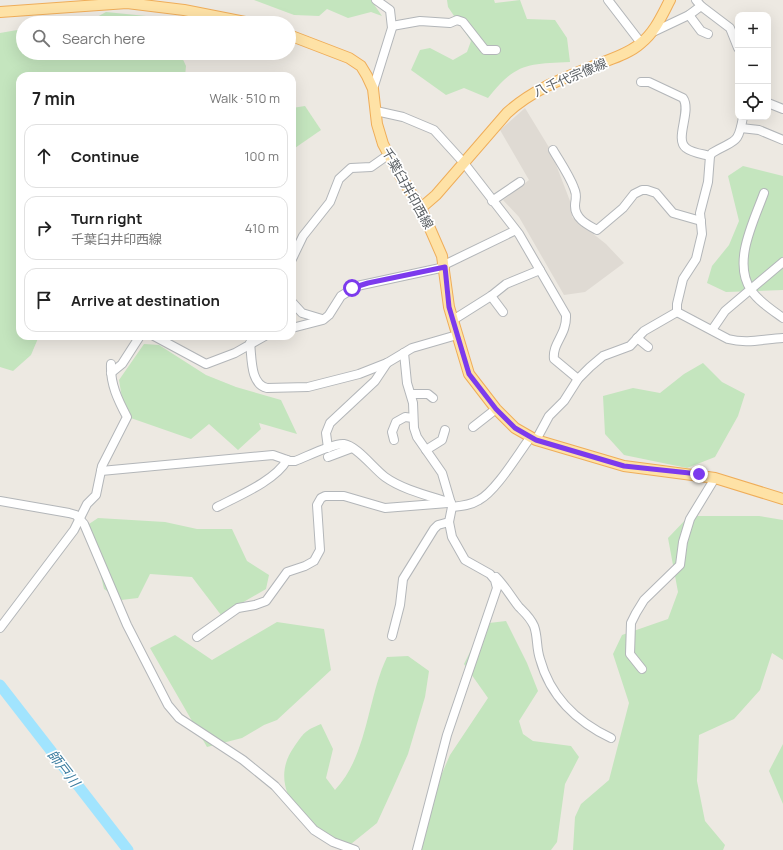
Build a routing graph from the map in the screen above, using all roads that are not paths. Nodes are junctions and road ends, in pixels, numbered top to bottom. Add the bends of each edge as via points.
1 (376, 0) edge
2 (608, 0) edge
3 (670, 0) edge
4 (698, 3) edge
5 (0, 12) edge
6 (689, 15) junction
7 (214, 16) edge
8 (392, 26) junction
9 (650, 33) junction
10 (708, 34) dead end
11 (296, 38) edge
12 (735, 40) edge
13 (641, 43) junction
14 (496, 50) dead end
15 (641, 82) dead end
16 (373, 89) junction
17 (771, 104) edge
18 (783, 109) edge
19 (376, 111) junction
20 (742, 120) edge
21 (741, 128) junction
22 (783, 140) edge
23 (553, 150) dead end
24 (388, 155) junction
25 (710, 156) junction
26 (464, 163) junction
27 (520, 182) dead end
28 (764, 193) dead end
29 (492, 201) junction
30 (421, 208) junction
31 (700, 222) junction
32 (514, 230) junction
33 (296, 251) edge
34 (783, 262) edge
35 (444, 266) junction
36 (540, 270) junction
37 (750, 289) junction
38 (491, 296) junction
39 (296, 306) edge
40 (504, 312) dead end
41 (677, 312) junction
42 (783, 318) edge
43 (323, 320) junction
44 (453, 320) junction
45 (296, 327) edge
46 (712, 330) junction
47 (457, 335) junction
48 (637, 338) junction
49 (783, 338) edge
50 (137, 340) edge
51 (161, 340) edge
52 (256, 340) edge
53 (250, 343) junction
54 (648, 347) dead end
55 (404, 353) junction
56 (387, 363) junction
57 (111, 364) dead end
58 (111, 373) junction
59 (578, 379) junction
60 (411, 394) junction
61 (433, 398) dead end
62 (496, 409) junction
63 (413, 418) junction
64 (473, 427) dead end
65 (446, 430) dead end
66 (533, 439) junction
67 (394, 440) dead end
68 (328, 448) junction
69 (352, 448) junction
70 (426, 450) junction
71 (328, 457) dead end
72 (287, 460) junction
73 (101, 471) junction
74 (715, 478) junction
75 (783, 499) edge
76 (0, 501) edge
77 (451, 505) junction
78 (217, 507) dead end
79 (80, 520) junction
80 (449, 522) junction
81 (490, 574) junction
82 (0, 628) edge
83 (392, 636) dead end
84 (197, 637) dead end
85 (642, 669) dead end
86 (611, 738) dead end
87 (355, 850) edge
88 (417, 850) edge

1 - 8 street via 390,10
2 - 13 street
3 - 9 main road, 八千代宗像線
4 - 6 street
4 - 12 street via 730,28
5 - 7 main road via 127,3
6 - 9 street
6 - 10 street via 701,31
8 - 14 street via 420,21 450,23 457,20 463,22 485,50
8 - 16 street
9 - 13 main road, 八千代宗像線
11 - 16 main road, 千葉臼井印西線 via 349,58 364,71
13 - 26 main road, 八千代宗像線 via 625,54 528,95 507,113
15 - 25 street via 649,82 683,98 686,107 682,141 688,149
16 - 19 main road, 千葉臼井印西線
17 - 18 street
19 - 24 main road, 千葉臼井印西線 via 380,136
19 - 26 street via 434,130
20 - 21 street
21 - 22 street via 759,130
21 - 25 street via 737,139
23 - 31 street via 573,186 577,197 577,213 583,222 597,230 623,208 634,194 647,190 656,193 673,213
24 - 30 main road, 千葉臼井印西線
24 - 33 street via 371,167 352,168 339,178 330,202 303,236
25 - 31 street
26 - 29 street
26 - 30 main road, 八千代宗像線
27 - 29 street
28 - 37 street via 743,261
29 - 32 street
30 - 35 main road, 千葉臼井印西線 via 436,240
31 - 41 street via 702,234 696,259 683,279
32 - 35 street
32 - 36 street via 519,234
34 - 37 street
35 - 43 street via 357,286 341,296 334,311
35 - 44 main road, 千葉臼井印西線
36 - 38 street via 506,284
36 - 59 street via 566,315 565,329 554,349 554,359
37 - 42 street via 758,299
37 - 46 street via 725,311
38 - 40 street
38 - 44 street
39 - 43 street via 308,316
41 - 46 street
41 - 48 street via 653,325
43 - 45 street
44 - 47 main road, 千葉臼井印西線
46 - 49 street via 736,341
47 - 55 street via 412,348
47 - 62 main road, 千葉臼井印西線 via 469,374
48 - 54 street
48 - 59 street via 625,349 603,356
50 - 58 street via 122,364
51 - 53 street via 206,364 235,353
52 - 53 street
53 - 56 street via 257,383 267,388 319,385
55 - 56 street
55 - 60 street via 407,383
56 - 68 street via 375,381 330,423 326,433
57 - 58 street
58 - 73 street via 116,398 127,418
59 - 66 street
60 - 61 street via 428,394
60 - 63 street
62 - 64 street
62 - 66 main road, 千葉臼井印西線 via 515,428
63 - 67 street via 405,417 396,422 392,432
63 - 70 street via 417,437
65 - 70 street via 442,440
66 - 74 main road, 千葉臼井印西線 via 624,466
66 - 77 street via 481,499 471,504
68 - 69 street via 341,444
68 - 72 street via 295,461
69 - 71 street
69 - 77 street via 385,477
70 - 77 street via 442,473
72 - 73 street via 273,455
72 - 78 street via 284,466 259,485
73 - 79 street via 96,495 87,504
74 - 75 main road, 千葉臼井印西線
74 - 85 street via 690,519 680,565 644,600 631,623 630,654
76 - 79 street via 69,513 76,515
77 - 80 street
77 - 84 street via 385,508 344,496 321,498 317,505 320,550 314,560 287,572 266,602 238,608
79 - 82 street
79 - 87 street via 99,556 127,625 168,704 179,718 243,760 275,786 314,830 333,842
80 - 81 street via 452,537 465,560
80 - 83 street via 434,529 403,579 400,606
81 - 86 street via 498,579 528,616 538,638 538,655 544,675 554,692 586,723
81 - 88 street via 495,580 496,594 447,735

